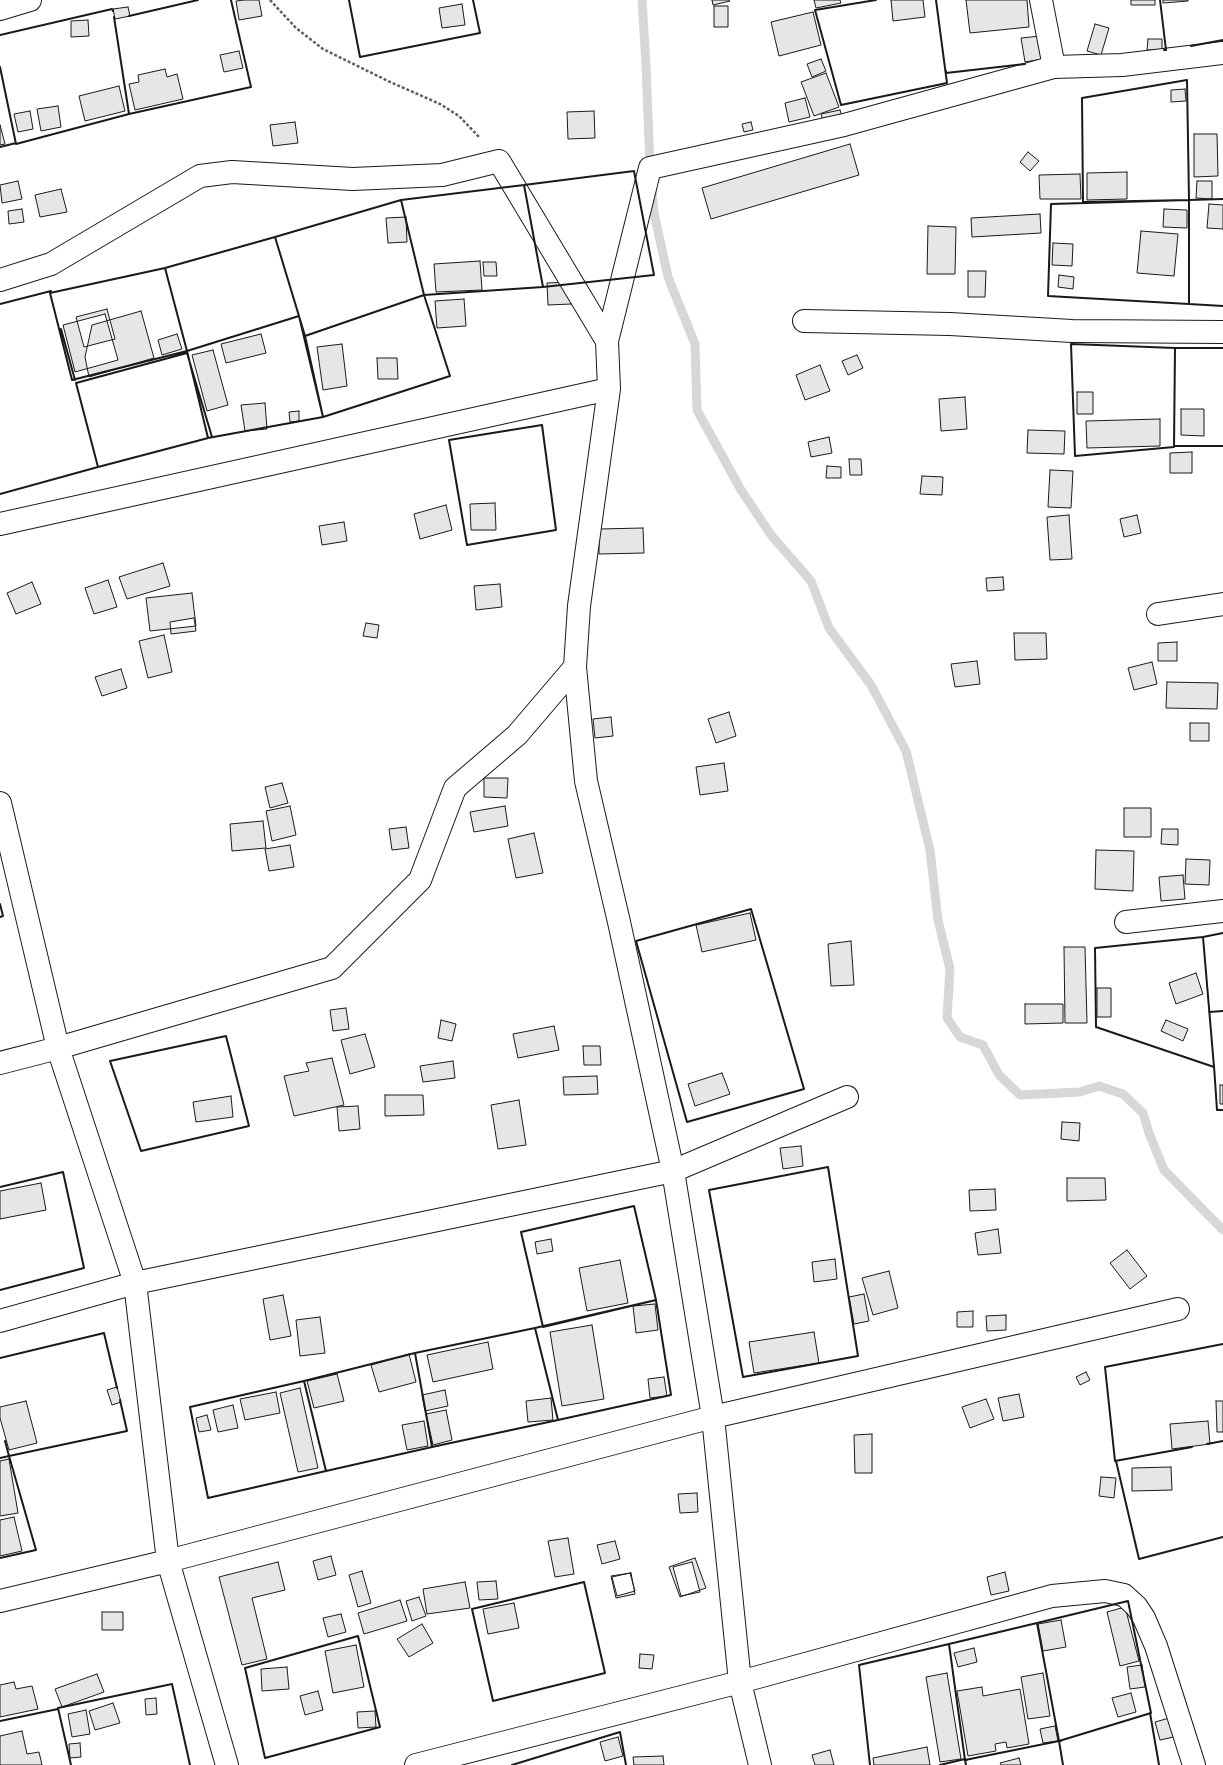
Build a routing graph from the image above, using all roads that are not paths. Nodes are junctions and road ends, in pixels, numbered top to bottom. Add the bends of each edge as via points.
1 (30, 0) edge
2 (1041, 0) edge
3 (0, 9) edge
4 (1223, 53) edge
5 (1054, 67) junction
6 (0, 280) edge
7 (804, 321) dead end
8 (1223, 332) edge
9 (607, 341) junction
10 (609, 389) junction
11 (0, 524) edge
12 (1223, 604) edge
13 (1158, 614) dead end
14 (575, 667) junction
15 (0, 803) edge
16 (1223, 912) edge
17 (1126, 922) dead end
18 (58, 1048) junction
19 (0, 1063) edge
20 (847, 1097) dead end
21 (673, 1171) junction
22 (135, 1283) junction
23 (1178, 1309) dead end
24 (0, 1321) edge
25 (713, 1417) junction
26 (168, 1561) junction
27 (0, 1601) edge
28 (740, 1682) junction
29 (227, 1765) edge
30 (416, 1765) edge
31 (760, 1765) edge
32 (1194, 1765) edge

1 - 3 street
2 - 5 street
4 - 5 street via 1122,65
5 - 9 street via 844,125 650,168
6 - 9 street via 50,264 200,176 232,172 353,179 434,175 499,161
7 - 8 street via 950,324 1072,331
9 - 10 street
10 - 11 street
10 - 14 street via 579,606
12 - 13 street
14 - 18 street via 517,735 455,788 420,880 332,968
14 - 21 street via 586,781
15 - 18 street
16 - 17 street
18 - 19 street
18 - 22 street
20 - 21 street
21 - 22 street
21 - 25 street
22 - 24 street
22 - 26 street
23 - 25 street
25 - 26 street
25 - 28 street
26 - 27 street
26 - 29 street
28 - 30 street
28 - 31 street
28 - 32 street via 1052,1596 1105,1591 1124,1595 1144,1618 1156,1646

